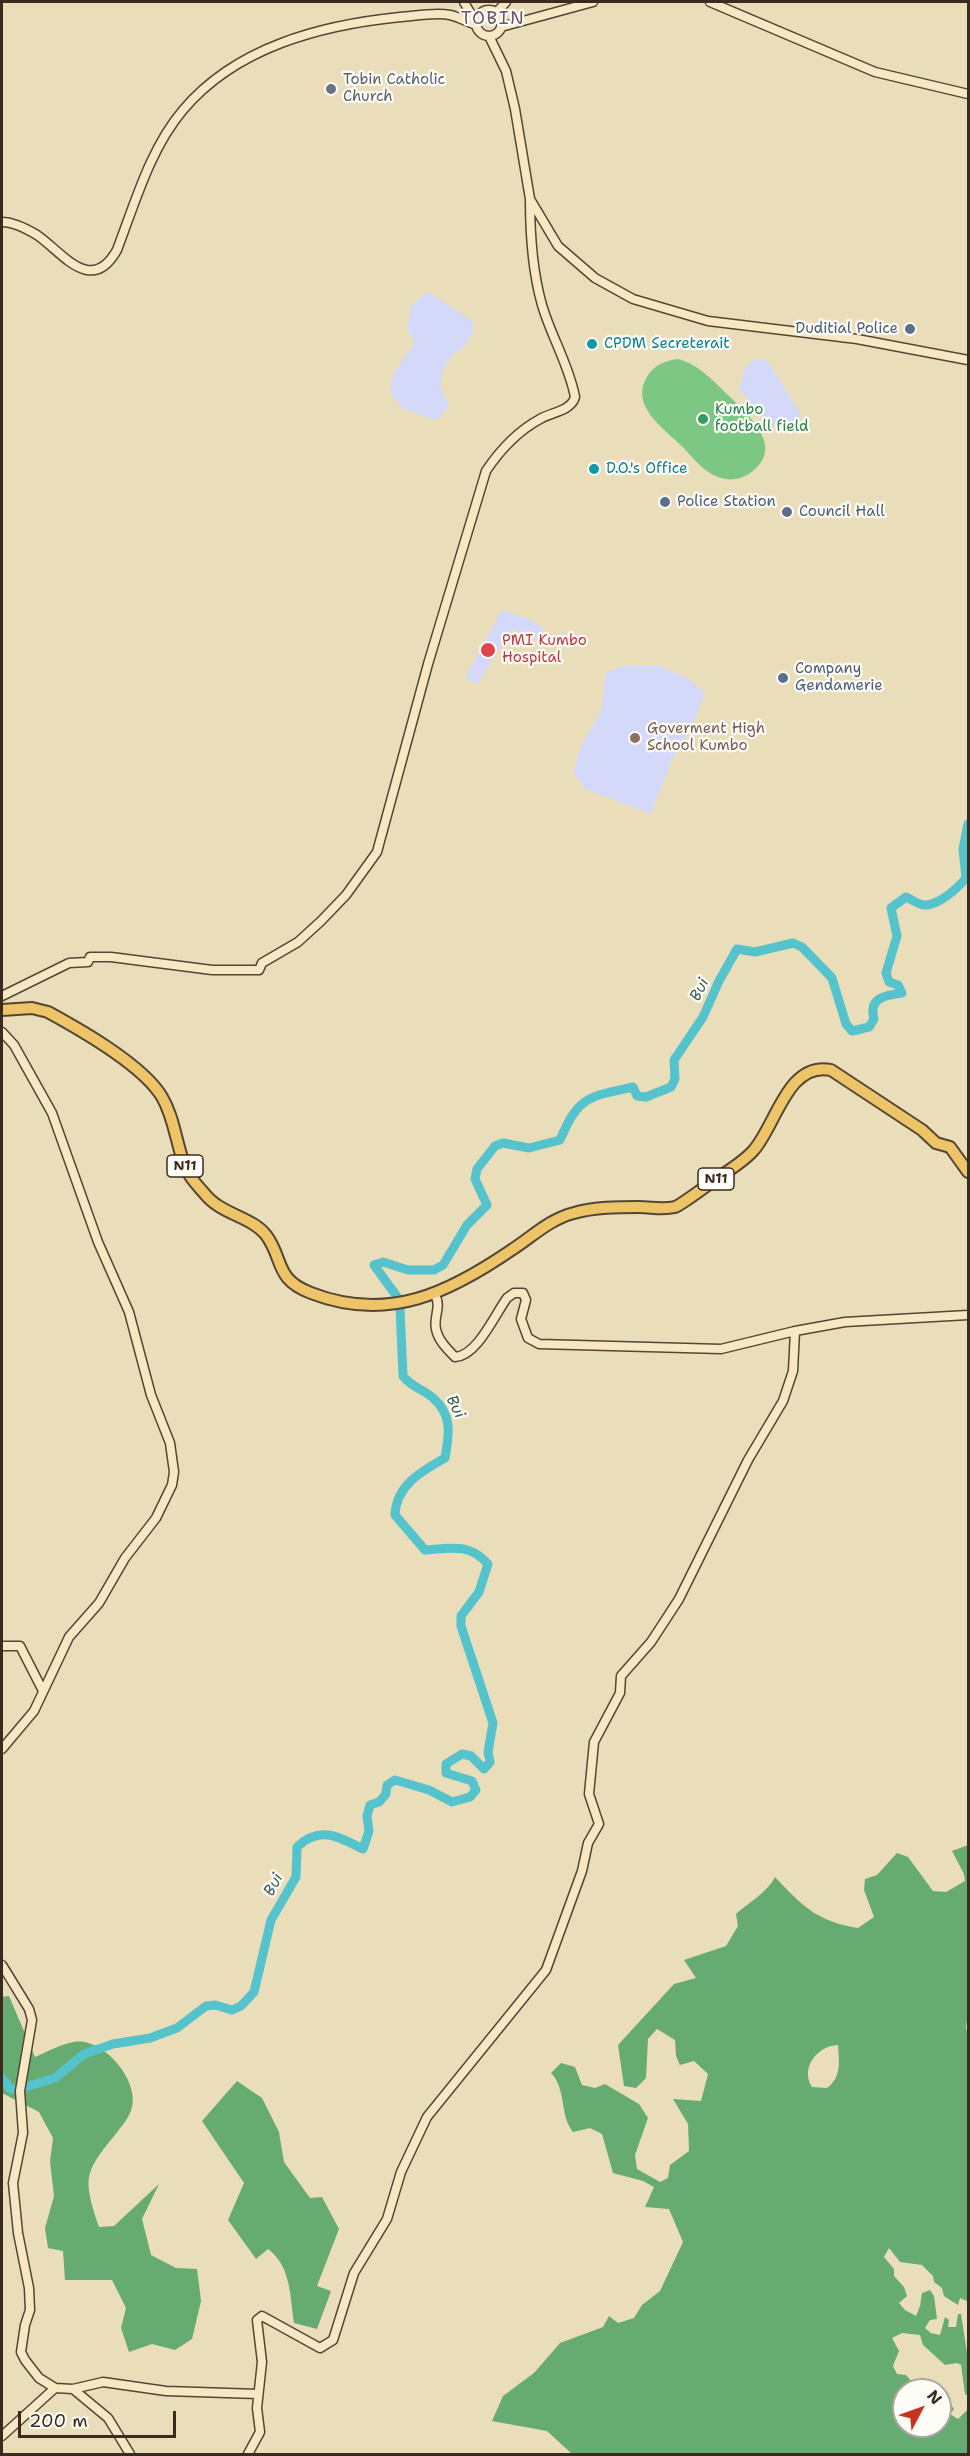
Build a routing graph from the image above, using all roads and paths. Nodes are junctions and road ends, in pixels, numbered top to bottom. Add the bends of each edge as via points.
1 (464, 2) edge
2 (506, 2) edge
3 (593, 2) edge
4 (710, 2) edge
5 (496, 13) junction
6 (476, 24) junction
7 (501, 27) junction
8 (489, 36) junction
9 (969, 94) edge
10 (530, 199) junction
11 (2, 222) edge
12 (969, 360) edge
13 (2, 996) edge
14 (2, 1010) edge
15 (2, 1032) edge
16 (969, 1172) edge
17 (435, 1295) junction
18 (969, 1315) edge
19 (795, 1331) junction
20 (2, 1646) edge
21 (43, 1691) junction
22 (2, 1749) edge
23 (2, 1965) edge
24 (55, 2388) junction
25 (73, 2389) junction
26 (258, 2394) junction
27 (2, 2436) edge
28 (130, 2454) edge
29 (248, 2454) edge

1 - 6 street
2 - 5 street
3 - 7 street
4 - 9 street via 876,72
5 - 6 street via 483,12
5 - 7 street
6 - 8 street via 480,33
6 - 11 street via 448,15 359,21 289,40 233,67 198,95 171,126 154,156 117,250 110,262 96,269 70,264 37,235
7 - 8 street
8 - 10 street via 506,71
10 - 12 street via 543,224 574,262 608,287 633,299 708,321 808,332
10 - 13 street via 534,270 574,401 568,408 529,426 498,452 486,471 372,862 321,921 298,942 262,963 259,970 212,970 90,957 88,962 69,963
14 - 17 highway, N11 via 32,1008 48,1012 138,1070 162,1097 189,1175 221,1210 267,1236 284,1274 295,1284 343,1303 386,1306
15 - 21 street via 52,1113 98,1242 129,1312 151,1395 170,1443 174,1472 156,1518 125,1558 99,1603 69,1637
16 - 17 highway, N11 via 950,1147 936,1143 831,1070 822,1068 794,1083 752,1152 678,1206 572,1213 550,1222 512,1250
17 - 19 street via 439,1307 435,1327 455,1358 474,1349 514,1293 523,1293 526,1300 521,1319 528,1338 539,1344 721,1349
18 - 19 street via 845,1322
19 - 26 street via 793,1371 783,1401 748,1460 679,1599 651,1642 621,1676 620,1693 594,1742 589,1794 599,1824 588,1843 582,1871 546,1970 427,2117 401,2172 387,2219 354,2272 333,2340 320,2348 262,2316 257,2320 261,2362
20 - 21 street via 20,1646
21 - 22 street via 27,1721
23 - 24 street via 32,2020 20,2087 23,2133 13,2183 30,2310 21,2352 39,2378
24 - 25 street
24 - 27 street
25 - 26 street via 103,2382 166,2391
25 - 28 street via 108,2418
26 - 29 street via 260,2432

